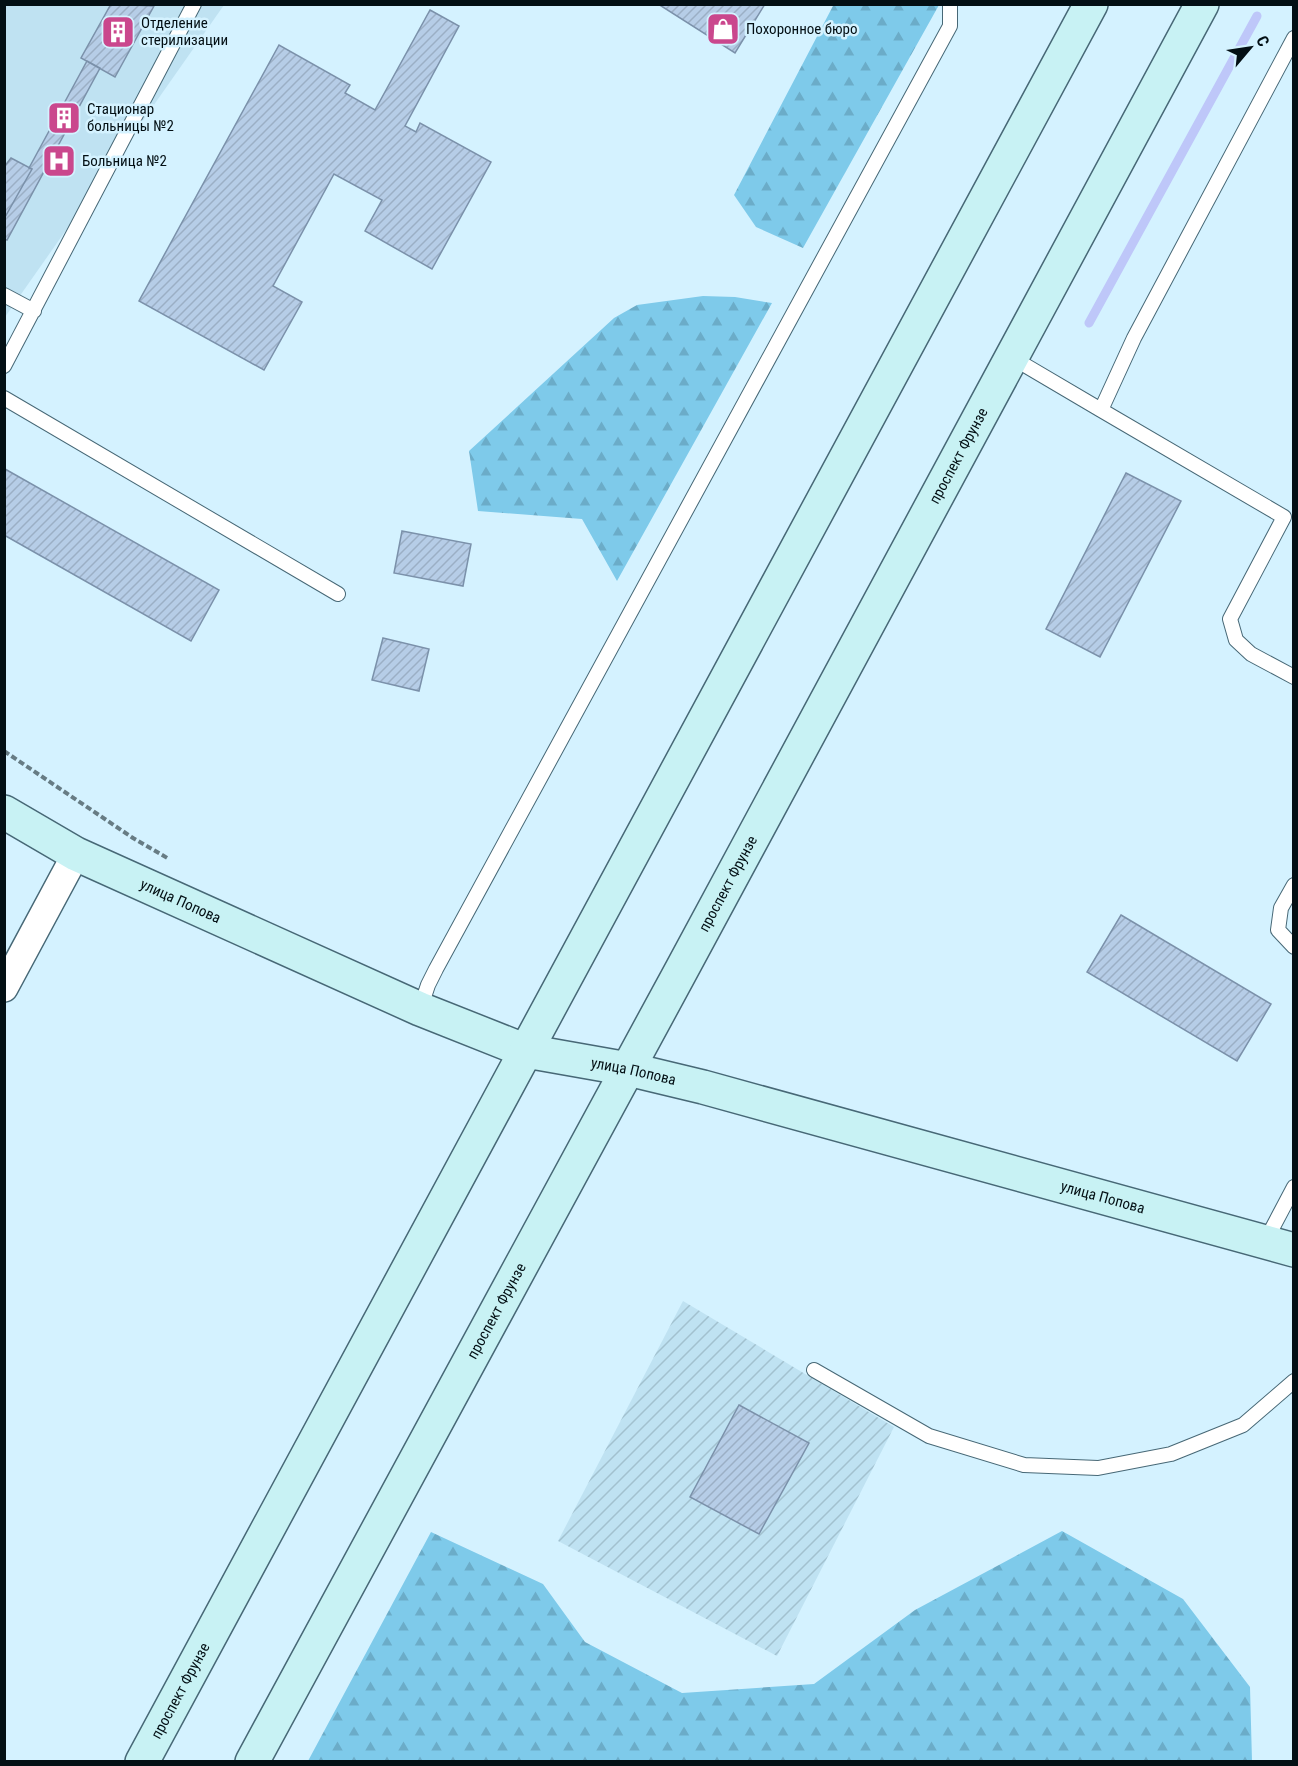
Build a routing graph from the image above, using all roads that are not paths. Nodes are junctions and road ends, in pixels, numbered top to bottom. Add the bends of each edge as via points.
1 (194, 4) edge
2 (950, 4) edge
3 (1091, 4) edge
4 (1202, 4) edge
5 (1293, 38) edge
6 (4, 295) edge
7 (34, 311) junction
8 (1011, 357) junction
9 (4, 366) edge
10 (4, 398) edge
11 (1101, 410) junction
12 (1289, 520) edge
13 (338, 594) dead end
14 (1293, 677) edge
15 (4, 812) edge
16 (76, 854) junction
17 (1293, 885) edge
18 (1293, 947) edge
19 (4, 988) edge
20 (420, 1009) junction
21 (526, 1051) junction
22 (628, 1069) junction
23 (1293, 1187) edge
24 (1279, 1246) edge
25 (814, 1370) dead end
26 (1293, 1381) edge
27 (142, 1761) edge
28 (252, 1761) edge

1 - 7 lane
2 - 20 lane via 950,26 436,969
3 - 21 main road, проспект Фрунзе
4 - 8 main road, проспект Фрунзе
5 - 11 lane via 1134,338
6 - 7 lane
7 - 9 lane
8 - 11 lane
8 - 22 main road, проспект Фрунзе
10 - 13 lane
11 - 12 lane
12 - 14 lane via 1230,619 1236,640 1251,654
15 - 16 main road, улица Попова
16 - 19 street
16 - 20 main road, улица Попова
17 - 18 lane via 1281,908 1278,930
20 - 21 main road, улица Попова
21 - 22 main road, улица Попова
21 - 27 main road, проспект Фрунзе
22 - 24 main road, улица Попова
22 - 28 main road, проспект Фрунзе
23 - 24 lane
25 - 26 lane via 929,1436 1024,1466 1098,1468 1172,1454 1243,1425

